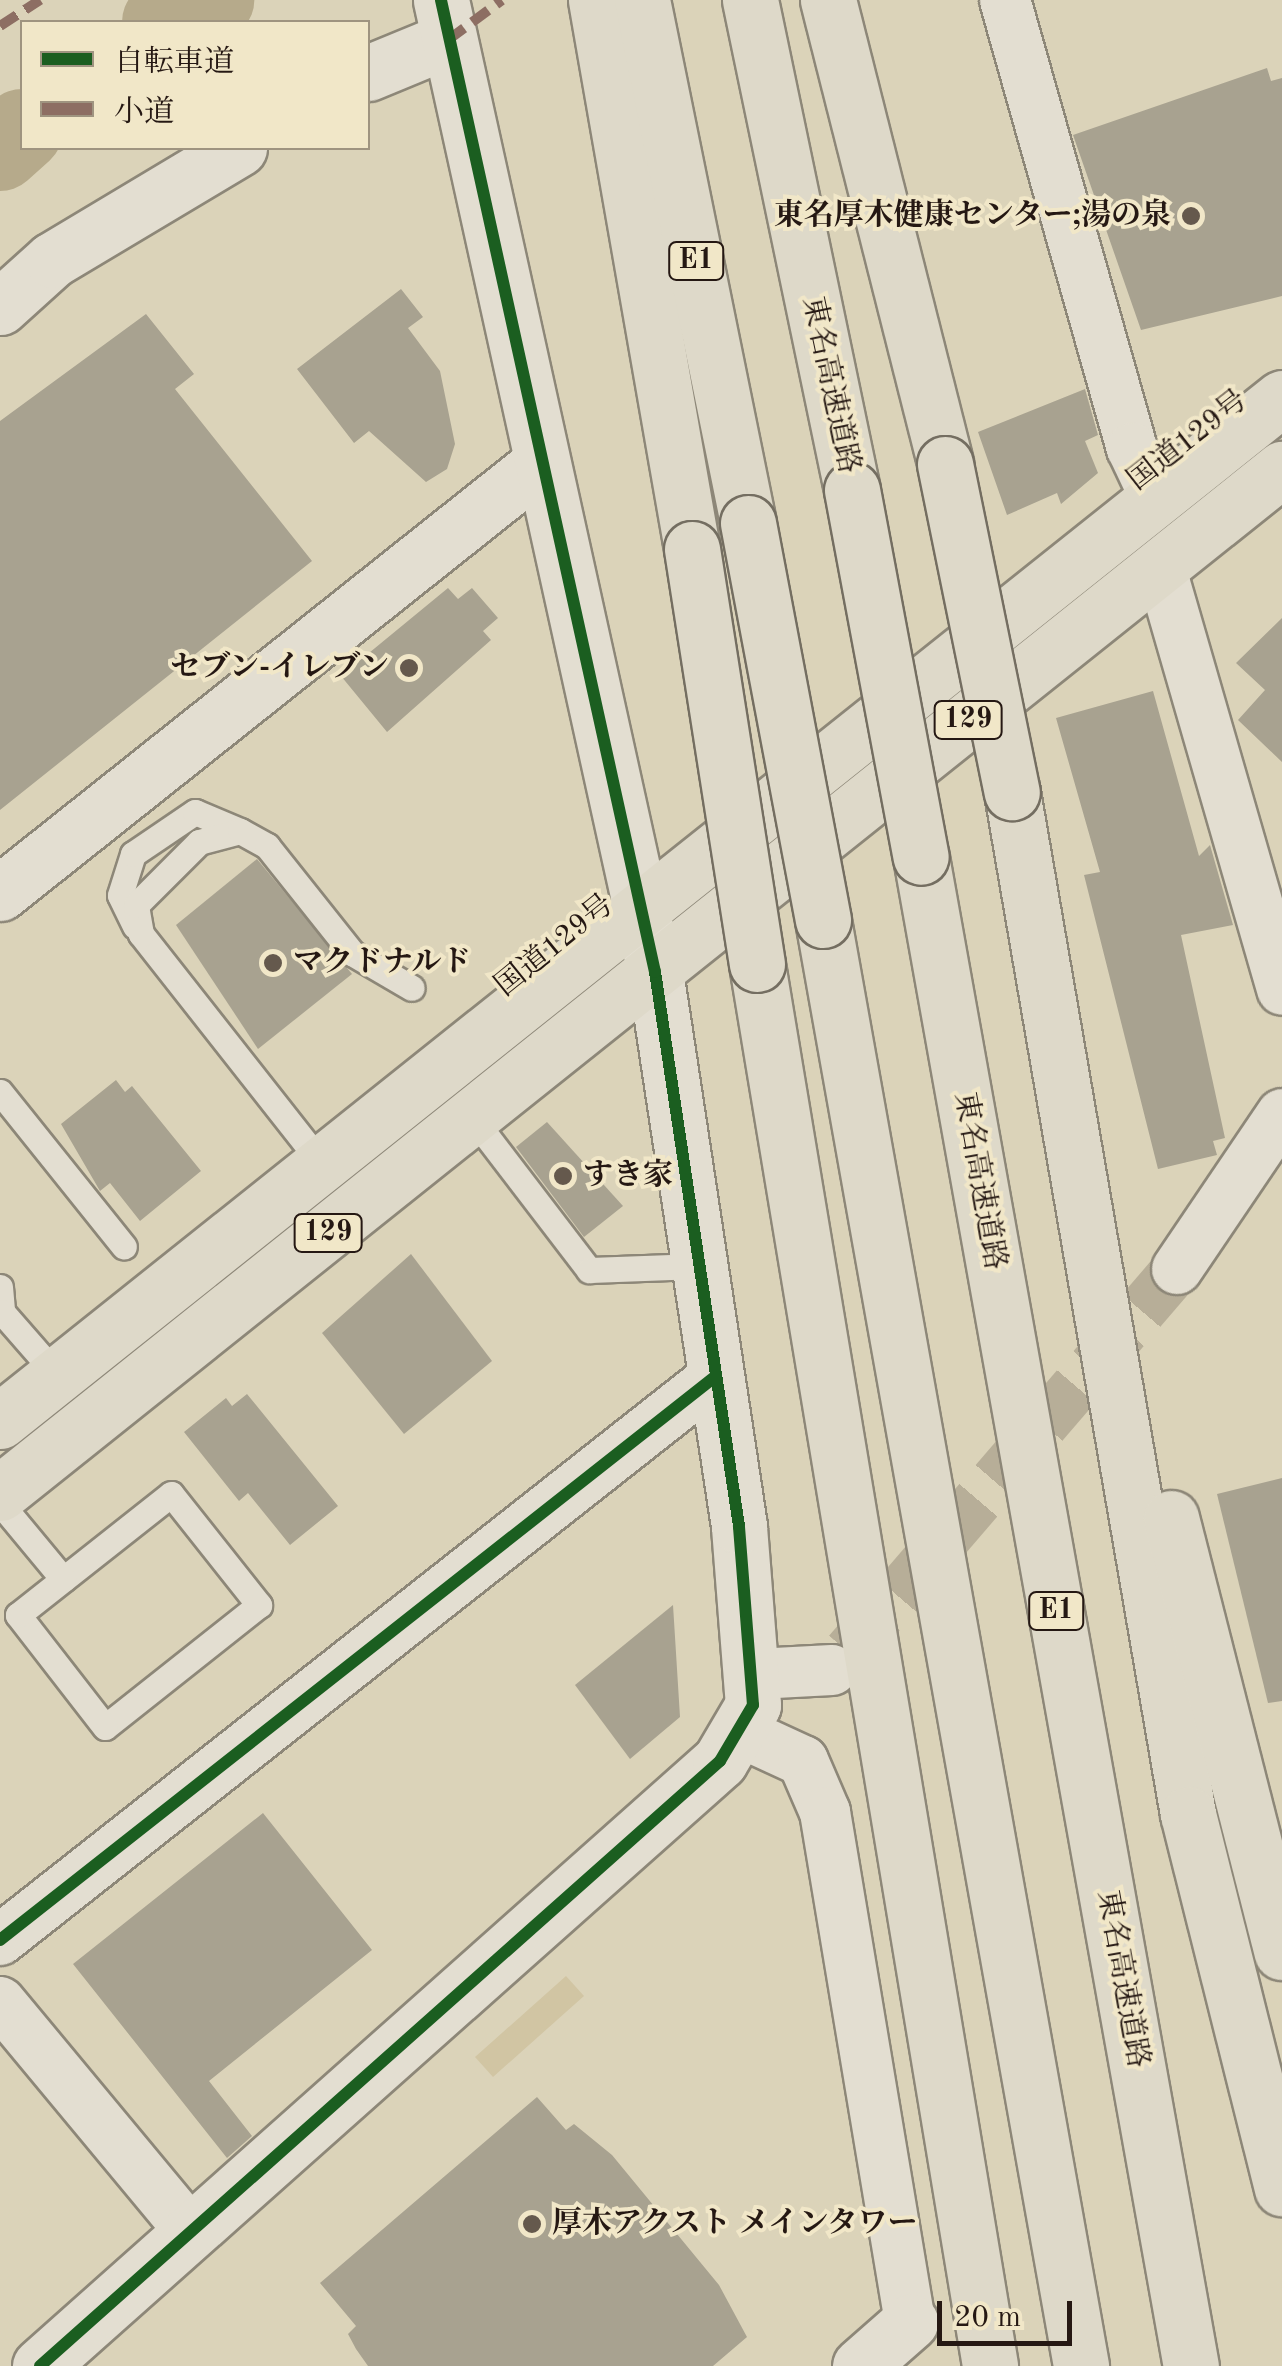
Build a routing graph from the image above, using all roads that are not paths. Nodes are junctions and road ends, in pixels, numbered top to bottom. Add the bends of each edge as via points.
1 (596, 0) edge
2 (642, 0) edge
3 (750, 0) edge
4 (828, 0) edge
5 (1004, 0) edge
6 (443, 14) edge
7 (370, 71) edge
8 (236, 150) edge
9 (0, 308) edge
10 (1282, 398) edge
11 (542, 462) junction
12 (1282, 469) edge
13 (1156, 499) junction
14 (1160, 566) junction
15 (1012, 792) junction
16 (0, 893) edge
17 (642, 910) junction
18 (655, 972) junction
19 (412, 988) dead end
20 (1282, 990) edge
21 (0, 1092) edge
22 (1282, 1114) edge
23 (472, 1118) junction
24 (322, 1164) junction
25 (124, 1246) dead end
26 (699, 1266) junction
27 (1177, 1269) tunnel mouth
28 (0, 1287) edge
29 (58, 1375) junction
30 (716, 1376) junction
31 (0, 1420) edge
32 (0, 1493) edge
33 (0, 1503) edge
34 (63, 1580) junction
35 (832, 1670) dead end
36 (756, 1674) junction
37 (742, 1733) junction
38 (0, 1940) edge
39 (1282, 1952) edge
40 (0, 2002) edge
41 (1282, 2188) edge
42 (189, 2230) junction
43 (914, 2344) edge
44 (40, 2366) edge
45 (860, 2366) edge
46 (990, 2366) edge
47 (1081, 2366) edge
48 (1191, 2366) edge

1 - 46 highway, bridge
2 - 47 highway, E1, bridge via 822,920
3 - 48 highway, 東名高速道路 / E1, bridge via 921,856
4 - 15 highway, bridge via 945,464
5 - 13 street via 1132,448
6 - 7 street
6 - 11 street
8 - 9 street via 52,260
10 - 13 highway, 国道129号 / 129
11 - 16 street
11 - 17 street
12 - 14 highway, 129
13 - 17 highway, 国道129号 / 129
14 - 18 highway, 129
14 - 20 street
15 - 39 highway via 1148,1426
15 - 41 highway via 1188,1814
17 - 18 street
17 - 24 highway, 国道129号 / 129
18 - 23 highway, 129
18 - 26 street
19 - 24 lane via 352,953 267,846 240,832 199,842 149,883 136,905 141,934
21 - 25 lane
22 - 27 street
23 - 26 lane via 589,1270
23 - 32 highway, 129
24 - 29 highway, 国道129号 / 129
26 - 30 street
28 - 29 lane via 2,1312
29 - 31 highway, 国道129号 / 129
30 - 36 street
30 - 38 street
33 - 34 lane
34 - 34 lane via 172,1494 260,1605 105,1726 18,1615
35 - 36 street
36 - 37 street
37 - 42 street
37 - 43 street via 803,1761 825,1812
40 - 42 street
42 - 44 street
43 - 45 street

